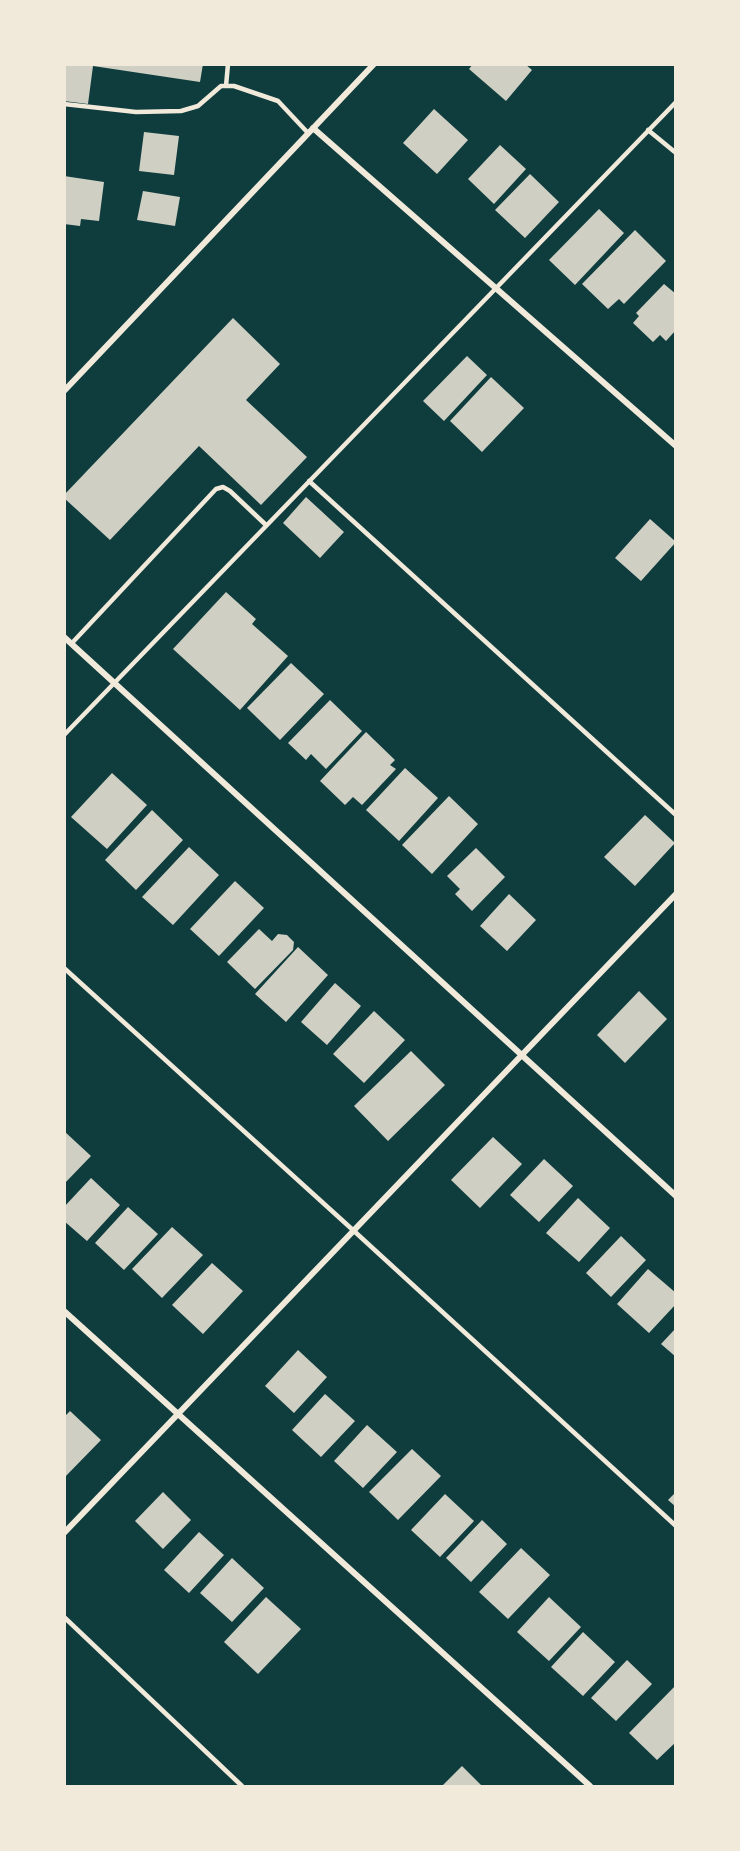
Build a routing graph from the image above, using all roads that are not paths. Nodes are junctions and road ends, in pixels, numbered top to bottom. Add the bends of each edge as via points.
1 (228, 64) edge
2 (374, 64) edge
3 (226, 86) junction
4 (675, 102) edge
5 (64, 104) edge
6 (648, 130) junction
7 (311, 131) junction
8 (675, 153) edge
9 (495, 288) junction
10 (64, 391) edge
11 (675, 446) edge
12 (309, 481) junction
13 (266, 525) junction
14 (64, 637) edge
15 (72, 644) junction
16 (114, 682) junction
17 (64, 735) edge
18 (675, 815) edge
19 (675, 894) edge
20 (64, 968) edge
21 (521, 1056) junction
22 (675, 1196) edge
23 (354, 1231) junction
24 (64, 1311) edge
25 (178, 1414) junction
26 (675, 1526) edge
27 (64, 1533) edge
28 (64, 1617) edge
29 (242, 1786) edge
30 (590, 1786) edge

1 - 3 lane
2 - 7 street
3 - 5 lane via 198,106 181,111 136,112
3 - 7 lane via 278,101
4 - 6 lane
6 - 8 lane
6 - 9 lane
7 - 9 street
7 - 10 street
9 - 11 street
9 - 12 lane
12 - 13 lane
12 - 18 lane
13 - 15 lane via 230,491 216,489
13 - 16 lane
14 - 15 street
15 - 16 street
16 - 17 lane
16 - 21 street
19 - 21 street
20 - 23 lane
21 - 22 street
21 - 23 street
23 - 25 street
23 - 26 lane
24 - 25 street
25 - 27 street
25 - 30 street
28 - 29 lane

